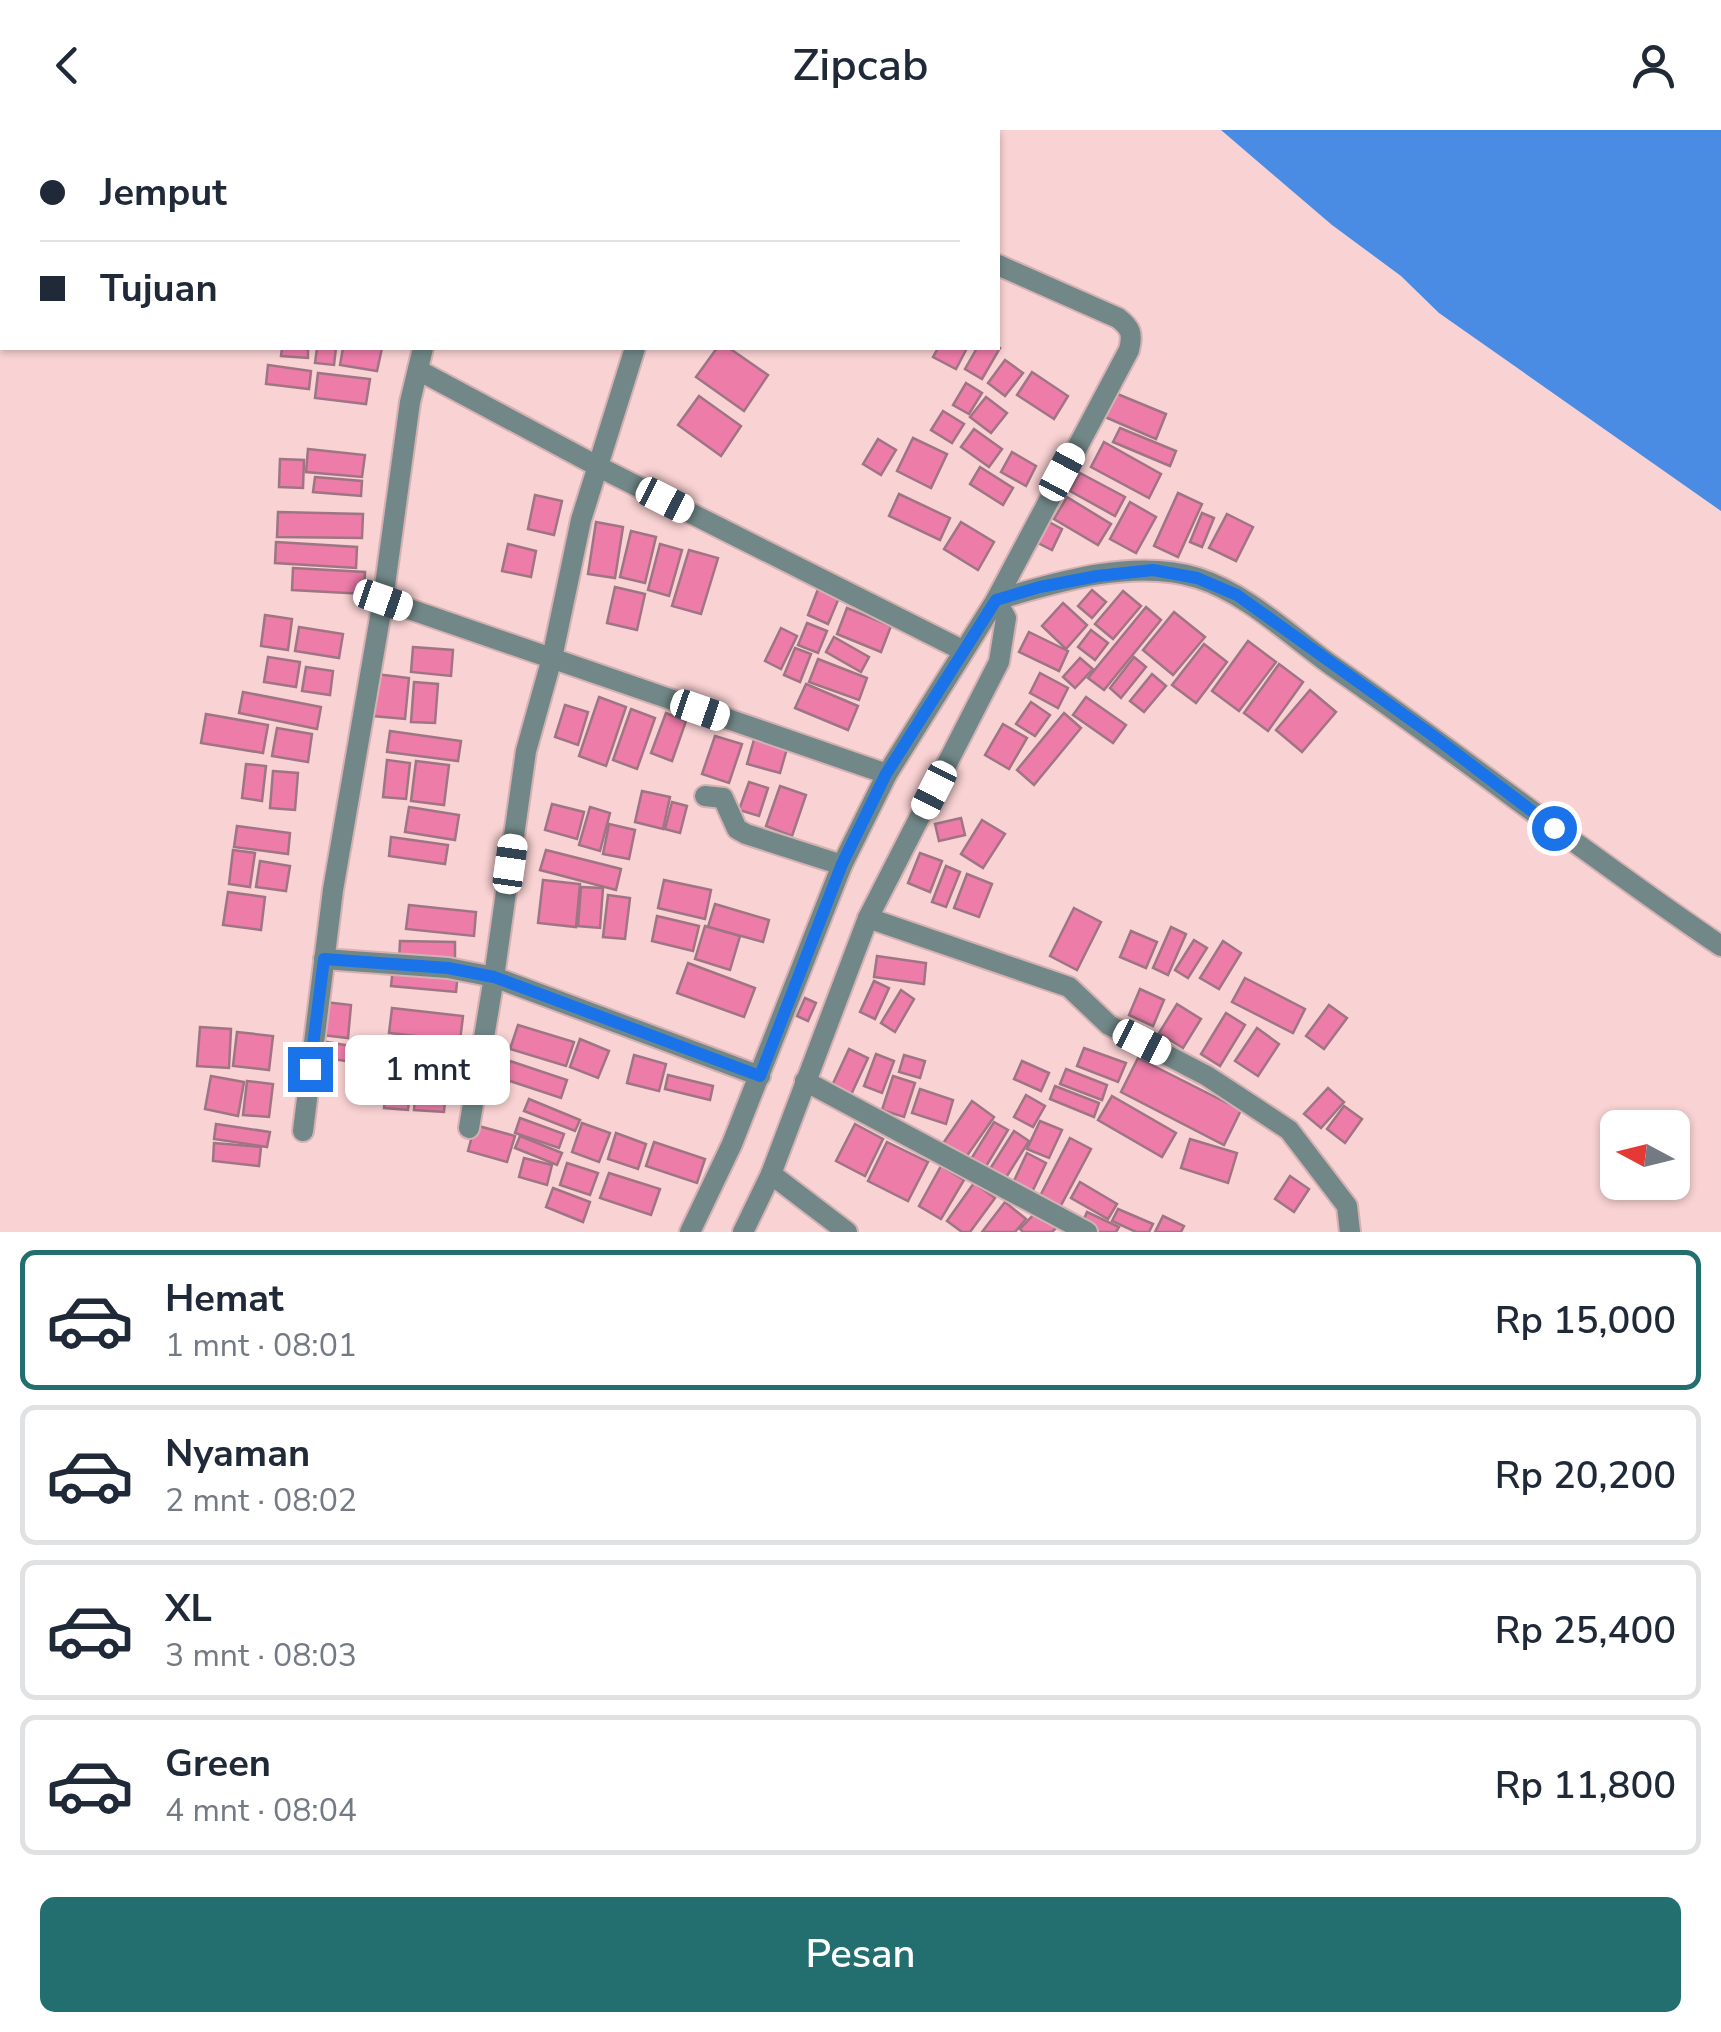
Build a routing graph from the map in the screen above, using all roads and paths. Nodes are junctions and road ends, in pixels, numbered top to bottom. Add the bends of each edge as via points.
1 (1000, 266) edge
2 (423, 350) edge
3 (634, 350) edge
4 (418, 370) junction
5 (599, 467) junction
6 (383, 600) junction
7 (996, 600) junction
8 (962, 650) junction
9 (552, 658) junction
10 (886, 774) junction
11 (705, 796) dead end
12 (842, 864) junction
13 (868, 918) junction
14 (1721, 946) edge
15 (324, 959) junction
16 (494, 977) junction
17 (760, 1076) junction
18 (805, 1081) junction
19 (468, 1128) dead end
20 (303, 1132) dead end
21 (771, 1174) junction
22 (690, 1232) edge
23 (743, 1232) edge
24 (847, 1232) edge
25 (1087, 1232) edge
26 (1350, 1232) edge

1 - 7 street via 1118,318 1132,334
2 - 4 street
3 - 5 street
4 - 5 street
4 - 6 street
5 - 8 street
5 - 9 street
6 - 9 street
6 - 15 street
7 - 8 street
7 - 13 street via 1006,618 999,662
7 - 14 street via 1153,570 1237,595
8 - 10 street
9 - 10 street
9 - 16 street via 526,751
10 - 12 street
11 - 12 street via 723,798 746,834
12 - 17 street
13 - 18 street
13 - 26 street via 1069,987 1109,1025 1290,1130 1347,1206
15 - 16 street
15 - 20 street
16 - 17 street
16 - 19 street
17 - 22 street
18 - 21 street
18 - 25 street
21 - 23 street
21 - 24 street

